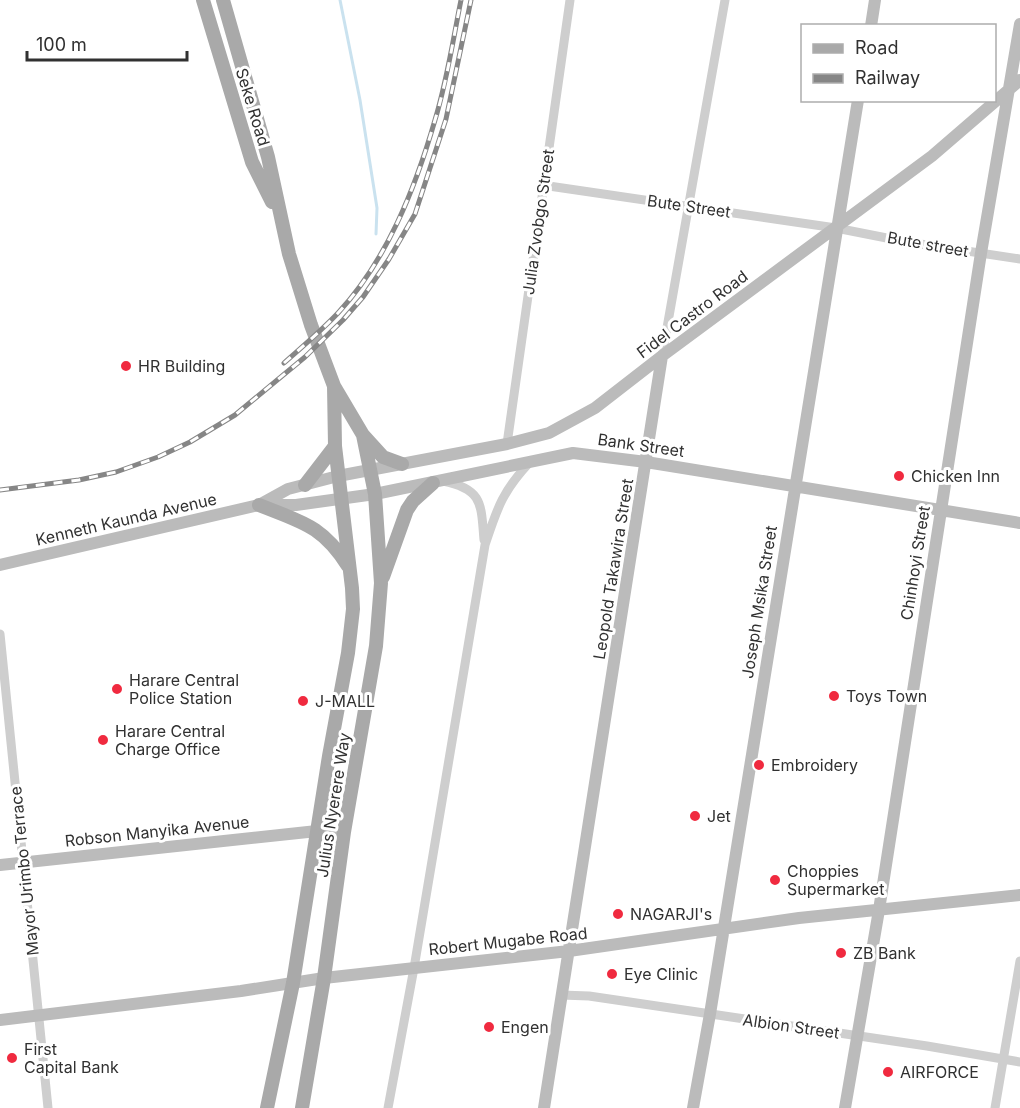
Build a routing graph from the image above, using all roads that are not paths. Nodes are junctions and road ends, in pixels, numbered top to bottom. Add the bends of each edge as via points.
1 (203, 0) edge
2 (223, 0) edge
3 (570, 0) edge
4 (725, 0) edge
5 (875, 0) edge
6 (871, 24) edge
7 (1020, 24) edge
8 (1020, 80) edge
9 (1008, 89) junction
10 (996, 100) edge
11 (858, 102) edge
12 (993, 102) edge
13 (542, 185) junction
14 (689, 206) junction
15 (281, 220) junction
16 (836, 228) junction
17 (981, 253) junction
18 (1020, 259) edge
19 (662, 356) junction
20 (334, 386) junction
21 (363, 435) junction
22 (507, 444) junction
23 (335, 446) junction
24 (646, 462) junction
25 (529, 463) junction
26 (402, 465) junction
27 (370, 470) junction
28 (338, 476) junction
29 (438, 482) junction
30 (305, 485) junction
31 (795, 487) junction
32 (375, 494) junction
33 (342, 498) junction
34 (259, 505) junction
35 (940, 511) junction
36 (1020, 523) edge
37 (485, 545) junction
38 (0, 565) edge
39 (349, 568) junction
40 (381, 583) junction
41 (0, 634) edge
42 (317, 831) junction
43 (344, 832) junction
44 (23, 862) junction
45 (0, 865) edge
46 (1020, 895) edge
47 (879, 910) junction
48 (722, 930) junction
49 (568, 951) junction
50 (1020, 961) edge
51 (414, 968) junction
52 (324, 978) junction
53 (293, 982) junction
54 (561, 995) junction
55 (710, 1014) junction
56 (38, 1015) junction
57 (0, 1020) edge
58 (857, 1036) junction
59 (1003, 1060) junction
60 (1020, 1062) edge
61 (48, 1108) edge
62 (267, 1108) edge
63 (302, 1108) edge
64 (388, 1108) edge
65 (544, 1108) edge
66 (693, 1108) edge
67 (845, 1108) edge
68 (995, 1108) edge

1 - 15 main road, Seke Road via 252,162
2 - 15 main road, Seke Road via 268,157
3 - 13 street, Julia Zvobgo Street
4 - 14 street, Leopold Takawira Street
5 - 6 main road
7 - 9 main road, Chinhoyi Street
8 - 9 main road, Fidel Castro Road
9 - 10 main road, Fidel Castro Road
9 - 17 main road, Chinhoyi Street
11 - 16 main road, Joseph Msika Street
12 - 16 main road, Fidel Castro Road via 932,156
13 - 14 street, Bute Street
13 - 22 street, Julia Zvobgo Street
14 - 16 street, Bute Street
14 - 19 street, Leopold Takawira Street
15 - 20 main road, Seke Road via 311,325
16 - 17 street, Bute street
16 - 19 main road, Fidel Castro Road
16 - 31 main road, Joseph Msika Street
17 - 18 street, Bute street
17 - 35 main road, Chinhoyi Street
19 - 22 main road, Fidel Castro Road via 595,408 549,433
19 - 24 main road, Leopold Takawira Street
20 - 21 main road
20 - 23 main road, Julius Nyerere Way
21 - 26 main road via 383,457
21 - 27 main road, Julius Nyerere Way
22 - 26 main road, Fidel Castro Road
23 - 28 main road, Julius Nyerere Way
23 - 30 main road
24 - 25 main road, Bank Street via 573,453
24 - 31 main road, Bank Street
24 - 49 main road, Leopold Takawira Street
25 - 29 main road, Bank Street
25 - 37 street via 503,496
26 - 27 main road, Fidel Castro Road
27 - 28 main road, Fidel Castro Road
27 - 32 main road, Julius Nyerere Way
28 - 30 main road, Fidel Castro Road
28 - 33 main road, Julius Nyerere Way
29 - 32 main road, Bank Street
29 - 37 street via 470,490 482,511
29 - 40 main road via 407,510
30 - 34 main road, Fidel Castro Road via 278,493
31 - 35 main road, Bank Street
31 - 48 main road, Joseph Msika Street
32 - 33 main road, Bank Street
32 - 40 main road, Julius Nyerere Way
33 - 34 main road, Bank Street via 296,505
33 - 39 main road, Julius Nyerere Way
34 - 38 main road, Kenneth Kaunda Avenue
34 - 39 main road via 312,526 335,546
35 - 36 main road, Bank Street
35 - 47 main road, Chinhoyi Street
37 - 51 street
39 - 42 main road, Julius Nyerere Way via 353,609 348,653
40 - 43 main road, Julius Nyerere Way via 376,646
41 - 44 street, Mayor Urimbo Terrace
42 - 43 main road, Robson Manyika Avenue
42 - 44 main road, Robson Manyika Avenue
42 - 53 main road, Julius Nyerere Way
43 - 52 main road, Julius Nyerere Way
44 - 45 main road, Robson Manyika Avenue
44 - 56 street, Mayor Urimbo Terrace
46 - 47 main road, Robert Mugabe Road
47 - 48 main road, Robert Mugabe Road
47 - 58 main road, Chinhoyi Street
48 - 49 main road, Robert Mugabe Road
48 - 55 main road, Joseph Msika Street
49 - 51 main road, Robert Mugabe Road
49 - 54 main road, Leopold Takawira Street
50 - 59 street
51 - 52 main road, Robert Mugabe Road
51 - 64 street
52 - 53 main road, Robert Mugabe Road
52 - 63 main road, Julius Nyerere Way
53 - 56 main road, Robert Mugabe Road
53 - 62 main road, Julius Nyerere Way
54 - 55 street, Albion Street
54 - 65 main road, Leopold Takawira Street
55 - 58 street, Albion Street
55 - 66 main road, Joseph Msika Street
56 - 57 main road, Robert Mugabe Road
56 - 61 street, Mayor Urimbo Terrace
58 - 59 street, Albion Street
58 - 67 main road, Chinhoyi Street
59 - 60 street, Albion Street
59 - 68 street

